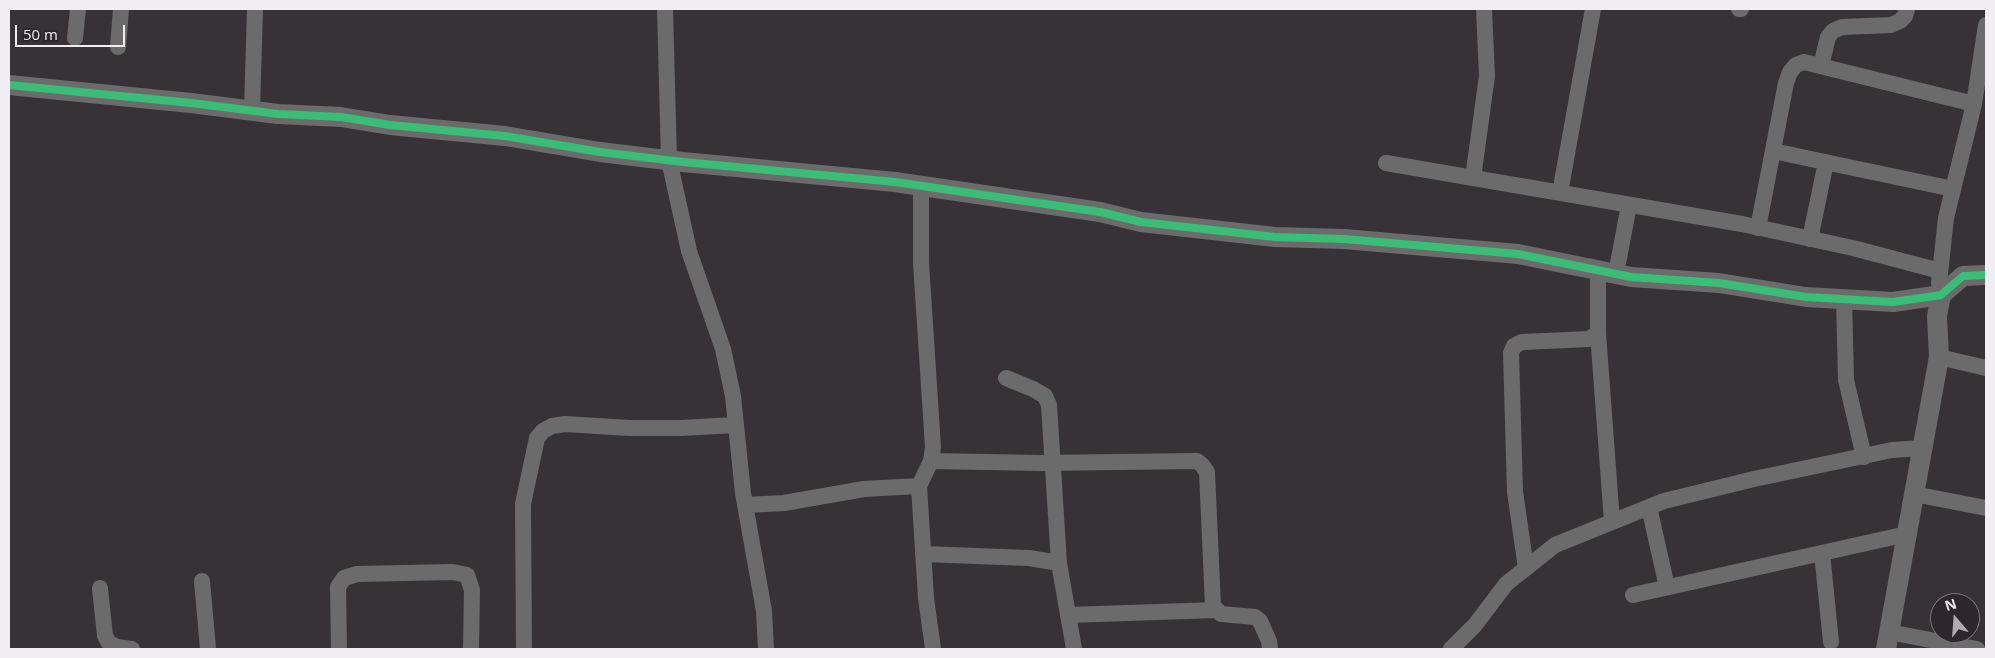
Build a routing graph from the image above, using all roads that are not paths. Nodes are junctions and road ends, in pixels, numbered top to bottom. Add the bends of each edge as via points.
1 (78, 9) edge
2 (121, 9) edge
3 (255, 9) edge
4 (665, 9) edge
5 (1484, 9) edge
6 (1593, 9) edge
7 (1907, 9) edge
8 (1986, 25) edge
9 (76, 38) dead end
10 (118, 47) dead end
11 (1984, 61) edge
12 (1820, 66) junction
13 (9, 86) edge
14 (1978, 98) edge
15 (252, 110) junction
16 (1773, 151) junction
17 (670, 160) junction
18 (1826, 162) junction
19 (1386, 163) dead end
20 (1473, 178) junction
21 (921, 186) junction
22 (1953, 189) junction
23 (1560, 193) junction
24 (1629, 205) junction
25 (1758, 228) junction
26 (1810, 239) junction
27 (1940, 271) junction
28 (1607, 272) junction
29 (1986, 275) edge
30 (1941, 295) junction
31 (1844, 299) junction
32 (1598, 333) junction
33 (1939, 357) junction
34 (1986, 368) edge
35 (1006, 378) dead end
36 (735, 425) junction
37 (1922, 448) junction
38 (1864, 457) junction
39 (931, 461) junction
40 (1052, 463) junction
41 (919, 486) junction
42 (1914, 494) junction
43 (745, 505) junction
44 (1649, 507) junction
45 (1986, 508) edge
46 (1612, 522) junction
47 (1907, 534) junction
48 (1822, 553) junction
49 (923, 554) junction
50 (1059, 562) junction
51 (1526, 568) junction
52 (202, 581) dead end
53 (1666, 587) junction
54 (100, 588) dead end
55 (1633, 594) dead end
56 (1217, 610) junction
57 (1068, 615) junction
58 (1887, 641) edge
59 (1831, 642) dead end
60 (132, 649) edge
61 (208, 649) edge
62 (339, 649) edge
63 (471, 649) edge
64 (524, 649) edge
65 (766, 649) edge
66 (933, 649) edge
67 (1074, 649) edge
68 (1270, 649) edge
69 (1451, 649) edge
70 (1977, 649) edge

1 - 9 street
2 - 10 street
3 - 15 street
4 - 17 street
5 - 20 street via 1488,76
6 - 23 street
7 - 12 street via 1900,21 1891,25 1842,27 1833,31
8 - 11 street
11 - 14 street
12 - 14 street
12 - 16 street via 1804,62 1790,72
13 - 15 street
14 - 22 street
15 - 17 street via 505,136
16 - 18 street
16 - 25 street
17 - 21 street
17 - 36 street via 689,251 723,349 733,396
18 - 22 street
18 - 26 street
19 - 20 street
20 - 23 street
21 - 28 street via 1100,212 1141,222 1275,237 1344,239 1518,254
21 - 39 street via 921,263 933,440
22 - 27 street
23 - 24 street
24 - 25 street
24 - 28 street
25 - 26 street
26 - 27 street
27 - 30 street
28 - 31 street
28 - 32 street
29 - 30 street via 1963,276
30 - 31 street via 1892,302
30 - 33 street via 1937,316
31 - 38 street via 1846,380
32 - 46 street
32 - 51 street via 1589,339 1522,342 1514,346 1511,353 1515,492
33 - 34 street
33 - 37 street
35 - 40 street via 1045,396 1049,405
36 - 43 street
36 - 64 street via 629,428 565,424 543,431 537,438 522,504
37 - 38 street via 1892,450
37 - 42 street
38 - 44 street via 1754,479
39 - 40 street
39 - 41 street
40 - 50 street
40 - 56 street via 1197,461 1202,465 1208,477 1211,602
41 - 43 street via 864,489 784,503
41 - 49 street
42 - 45 street
42 - 47 street
43 - 65 street via 764,610
44 - 46 street
44 - 53 street
46 - 51 street via 1555,545
47 - 48 street
47 - 58 street
48 - 53 street
48 - 59 street
49 - 50 street
49 - 66 street
50 - 57 street
51 - 69 street via 1506,584 1476,625
52 - 61 street
53 - 55 street
54 - 60 street via 105,636 117,647
56 - 57 street
56 - 68 street via 1221,614 1256,617
57 - 67 street
58 - 70 street
62 - 63 street via 338,587 344,578 357,574 453,572 467,575 472,590

